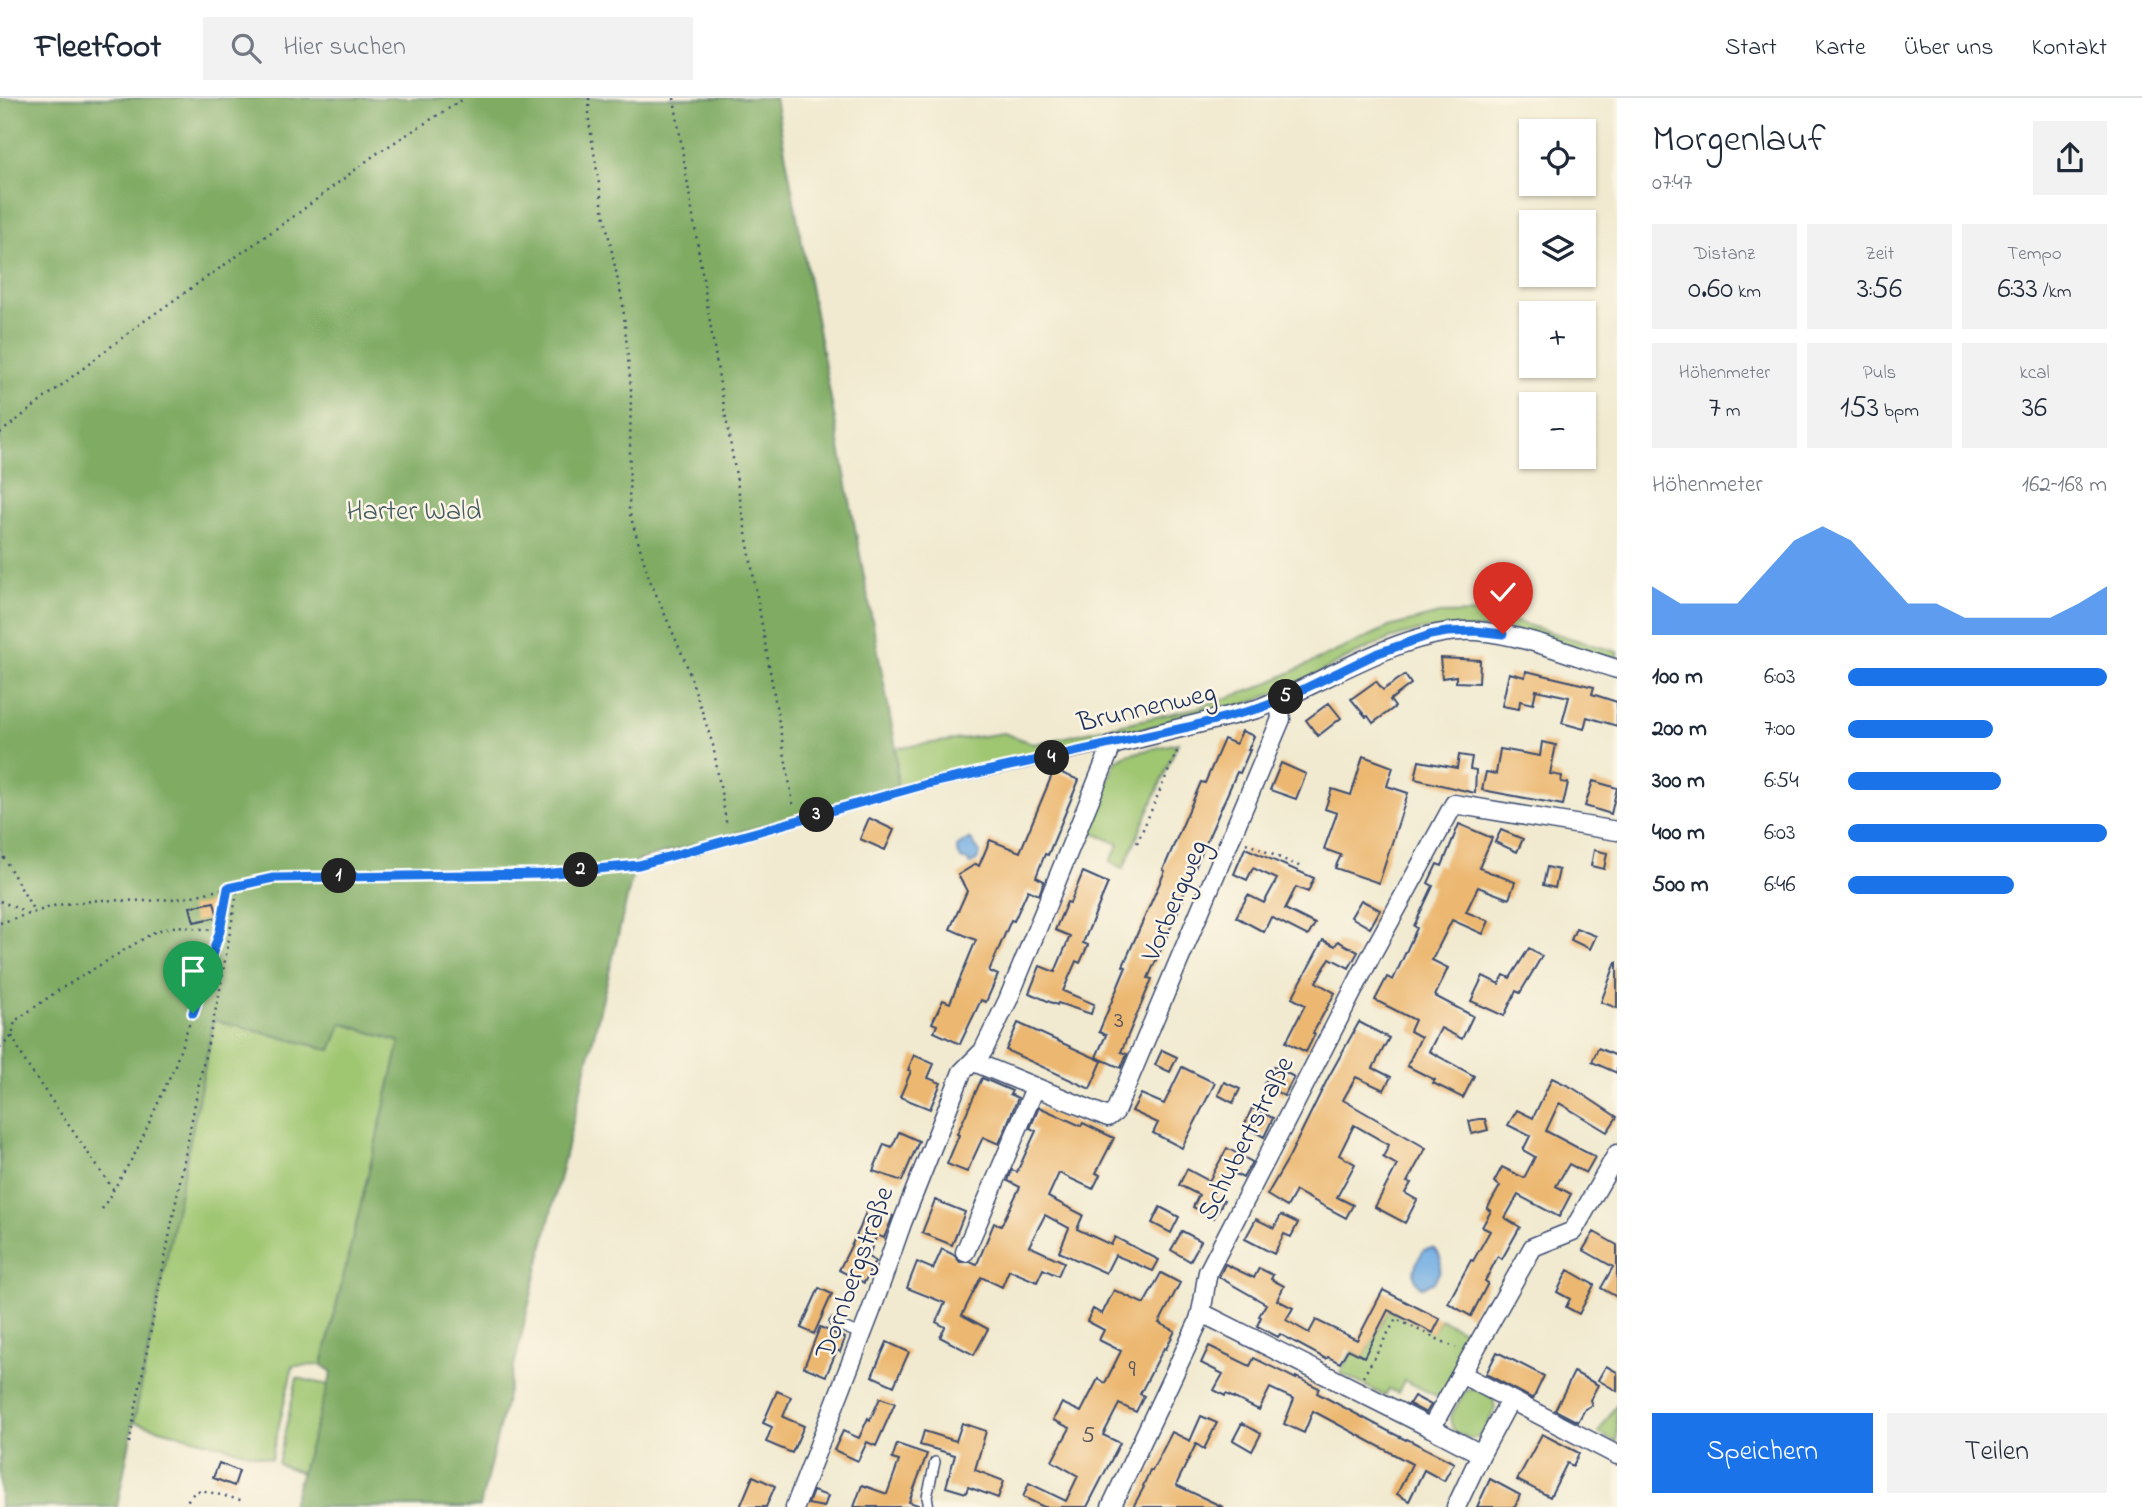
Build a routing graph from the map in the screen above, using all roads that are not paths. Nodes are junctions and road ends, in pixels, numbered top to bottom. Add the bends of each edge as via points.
1 (1617, 669) edge
2 (1279, 701) junction
3 (1112, 745) junction
4 (1617, 831) edge
5 (639, 865) road end
6 (974, 1062) junction
7 (1035, 1088) junction
8 (1617, 1154) edge
9 (965, 1252) dead end
10 (1202, 1313) junction
11 (834, 1323) dead end
12 (862, 1335) junction
13 (1461, 1374) junction
14 (1510, 1400) junction
15 (1432, 1428) junction
16 (1481, 1454) junction
17 (1617, 1455) edge
18 (935, 1462) dead end
19 (795, 1507) edge
20 (929, 1507) edge
21 (1111, 1507) edge
22 (1456, 1507) edge

1 - 2 street, Brunnenweg via 1503,634 1447,632 1378,653
2 - 3 street, Brunnenweg
2 - 7 street, Vorbergweg via 1281,719 1115,1112 1108,1117
3 - 5 lane, Brunnenweg via 927,784
3 - 6 street, Dornbergstraße via 1008,1000
4 - 10 street, Schubertstraße via 1454,804 1208,1272
6 - 7 street
6 - 12 street, Dornbergstraße via 962,1072
7 - 9 street
8 - 13 street via 1573,1231 1533,1247
10 - 15 street
10 - 21 street, Schubertstraße
11 - 12 lane
12 - 19 street, Dornbergstraße
13 - 14 street
13 - 15 street
14 - 16 street
14 - 17 street
15 - 16 street
16 - 22 street
18 - 20 lane

